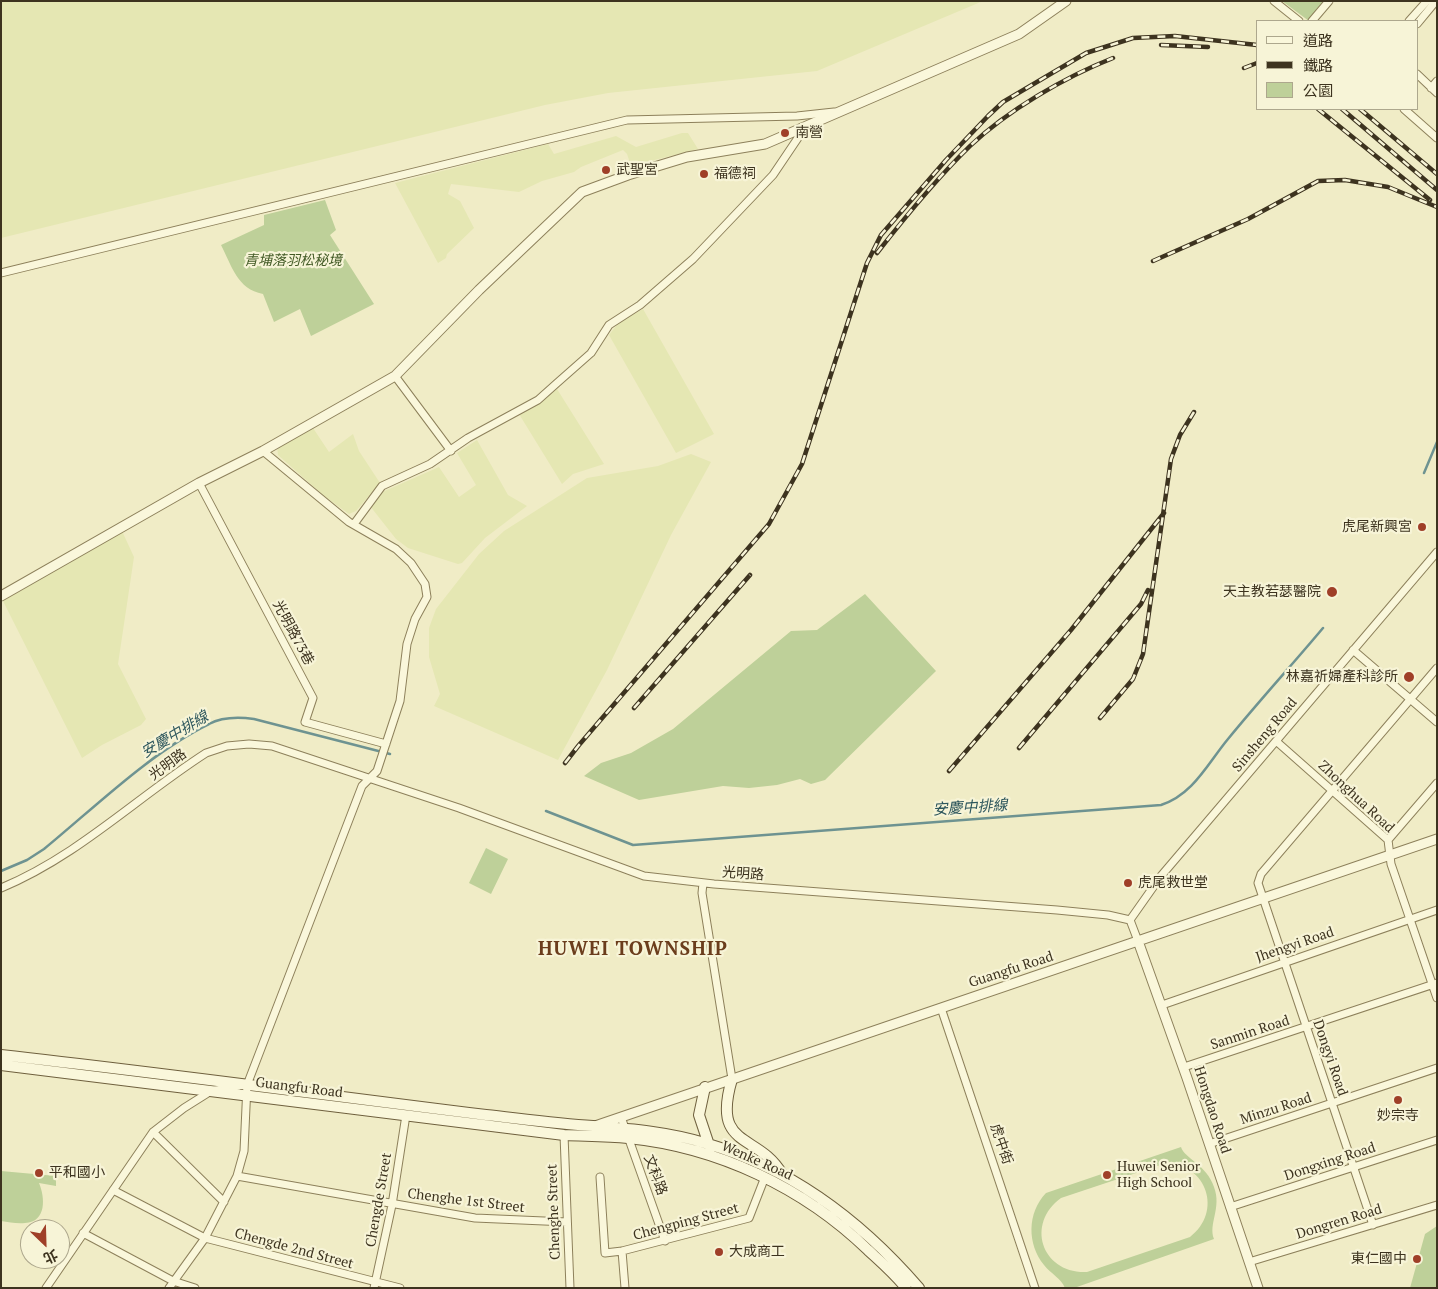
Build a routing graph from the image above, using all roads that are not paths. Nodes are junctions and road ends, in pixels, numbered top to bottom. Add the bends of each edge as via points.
1 (1066, 1) edge
2 (1274, 1) edge
3 (1329, 1) edge
4 (1427, 1) edge
5 (1436, 1) edge
6 (1298, 20) edge
7 (1313, 20) edge
8 (1411, 20) edge
9 (1418, 23) edge
10 (1418, 75) edge
11 (1437, 81) edge
12 (1434, 90) edge
13 (1405, 110) edge
14 (844, 111) junction
15 (804, 129) junction
16 (1437, 138) edge
17 (1, 273) edge
18 (395, 376) junction
19 (263, 451) junction
20 (451, 451) junction
21 (199, 483) junction
22 (354, 524) junction
23 (1437, 552) edge
24 (1, 596) edge
25 (1353, 650) junction
26 (1437, 668) edge
27 (1410, 699) junction
28 (1437, 722) edge
29 (1276, 741) junction
30 (386, 744) junction
31 (370, 779) junction
32 (1437, 783) edge
33 (1331, 790) junction
34 (1437, 839) edge
35 (1388, 840) junction
36 (1390, 855) junction
37 (703, 883) junction
38 (1, 888) edge
39 (1263, 899) junction
40 (1437, 910) edge
41 (1410, 919) junction
42 (1130, 920) junction
43 (1138, 941) junction
44 (1284, 962) junction
45 (1434, 984) edge
46 (1437, 998) edge
47 (1162, 1005) junction
48 (941, 1008) junction
49 (1306, 1028) junction
50 (1, 1055) edge
51 (1, 1065) edge
52 (1184, 1067) junction
53 (1437, 1068) edge
54 (732, 1079) junction
55 (705, 1087) junction
56 (247, 1090) junction
57 (211, 1091) junction
58 (1332, 1104) junction
59 (406, 1115) junction
60 (621, 1117) junction
61 (593, 1126) junction
62 (153, 1132) junction
63 (627, 1133) junction
64 (564, 1135) junction
65 (1437, 1140) edge
66 (709, 1144) junction
67 (1209, 1144) junction
68 (713, 1157) junction
69 (1354, 1168) junction
70 (782, 1174) junction
71 (237, 1176) junction
72 (600, 1177) dead end
73 (765, 1177) junction
74 (113, 1190) junction
75 (224, 1202) junction
76 (392, 1205) junction
77 (1437, 1205) edge
78 (1230, 1207) junction
79 (567, 1222) junction
80 (1374, 1225) junction
81 (83, 1234) junction
82 (205, 1238) junction
83 (665, 1241) junction
84 (622, 1251) junction
85 (1249, 1262) junction
86 (173, 1281) junction
87 (375, 1285) edge
88 (47, 1287) edge
89 (169, 1288) edge
90 (195, 1288) edge
91 (400, 1288) edge
92 (570, 1288) edge
93 (625, 1288) edge
94 (906, 1288) edge
95 (919, 1288) edge
96 (1035, 1288) edge
97 (1258, 1288) edge

1 - 14 street via 1019,34
2 - 6 street
3 - 7 street
4 - 8 street
5 - 9 street
10 - 12 street
11 - 12 street
13 - 16 street
14 - 15 street
14 - 17 street via 796,116 626,120
15 - 18 street via 765,144 686,157 582,192
15 - 20 street via 773,175 693,259 640,305 609,325 590,353 538,400 468,438
18 - 19 street
18 - 20 street
19 - 21 street
19 - 22 street
20 - 22 street via 382,486
21 - 24 street
21 - 30 street, 光明路73巷 via 313,698 305,722
22 - 30 street via 396,549 411,563 425,584 427,598 415,619 407,644 400,701
23 - 25 street, Sinsheng Road
25 - 27 street
25 - 29 street, Sinsheng Road
26 - 27 street, Dongyi Road
27 - 28 street
27 - 33 street, Dongyi Road
29 - 33 street, Zhonghua Road
29 - 42 street, Sinsheng Road via 1161,876
30 - 31 street via 377,771
31 - 37 street, 光明路 via 644,876
31 - 38 street, 光明路 via 272,746 227,746 189,764 80,846
31 - 56 street via 362,786
32 - 35 street
33 - 35 street, Zhonghua Road
33 - 39 street, Dongyi Road via 1261,874 1258,882
34 - 36 street, Guangfu Road
35 - 36 street, Zhonghua Road
36 - 39 street, Guangfu Road
36 - 41 street, Zhonghua Road
37 - 42 street, 光明路 via 1057,910
37 - 54 street
39 - 43 street, Guangfu Road
39 - 44 street, Dongyi Road
40 - 41 street, Jhengyi Road
41 - 44 street, Jhengyi Road
41 - 45 street, Zhonghua Road
42 - 43 street
43 - 47 street, Hongdao Road
43 - 48 street, Guangfu Road
44 - 47 street, Jhengyi Road
44 - 49 street, Dongyi Road
45 - 46 street, Zhonghua Road
45 - 49 street, Sanmin Road
47 - 52 street, Hongdao Road
48 - 54 street, Guangfu Road
48 - 96 street, 虎中街
49 - 52 street, Sanmin Road
49 - 58 street, Dongyi Road
50 - 56 main road, Guangfu Road
51 - 57 main road, Guangfu Road
52 - 67 street, Hongdao Road
53 - 58 street, Minzu Road
54 - 55 street, Guangfu Road
54 - 70 main road via 725,1101 732,1129 744,1142 775,1162
55 - 60 street, Guangfu Road
55 - 66 main road via 699,1115
56 - 57 main road, Guangfu Road
56 - 59 main road, Guangfu Road
56 - 61 main road, Guangfu Road
56 - 71 street via 244,1151
57 - 62 street
58 - 67 street, Minzu Road
58 - 69 street, Dongyi Road
59 - 64 main road, Guangfu Road
59 - 76 street, Chengde Street
60 - 61 street, Guangfu Road
60 - 63 street, 文科路
61 - 63 main road, Wenke Road
61 - 64 street, Guangfu Road
62 - 74 street
62 - 75 street
63 - 64 main road, Wenke Road
63 - 66 main road, Wenke Road via 640,1129
63 - 68 main road, Wenke Road
63 - 83 street, 文科路
64 - 79 street, Chenghe Street
65 - 69 street, Dongxing Road
66 - 68 main road
66 - 70 main road, Wenke Road
67 - 78 street, Hongdao Road
68 - 73 main road, Wenke Road
69 - 78 street, Dongxing Road
69 - 80 street, Dongyi Road
70 - 95 main road, Wenke Road via 851,1219
71 - 75 street
71 - 76 street, Chenghe 1st Street
72 - 84 street via 605,1253
73 - 83 street, Chengping Street via 749,1218
73 - 94 main road, Wenke Road via 849,1231
74 - 81 street
74 - 82 street, Chengde 2nd Street
75 - 82 street
76 - 79 street, Chenghe 1st Street via 504,1221
76 - 87 street, Chengde Street
77 - 80 street, Dongren Road
78 - 85 street, Hongdao Road
79 - 92 street, Chenghe Street
80 - 85 street, Dongren Road
81 - 86 street
81 - 88 street
82 - 86 street
82 - 87 street, Chengde 2nd Street
83 - 84 street, Chengping Street
84 - 93 street, Chengping Street
85 - 97 street, Hongdao Road
86 - 89 street
86 - 90 street
87 - 91 street, Chengde 2nd Street

